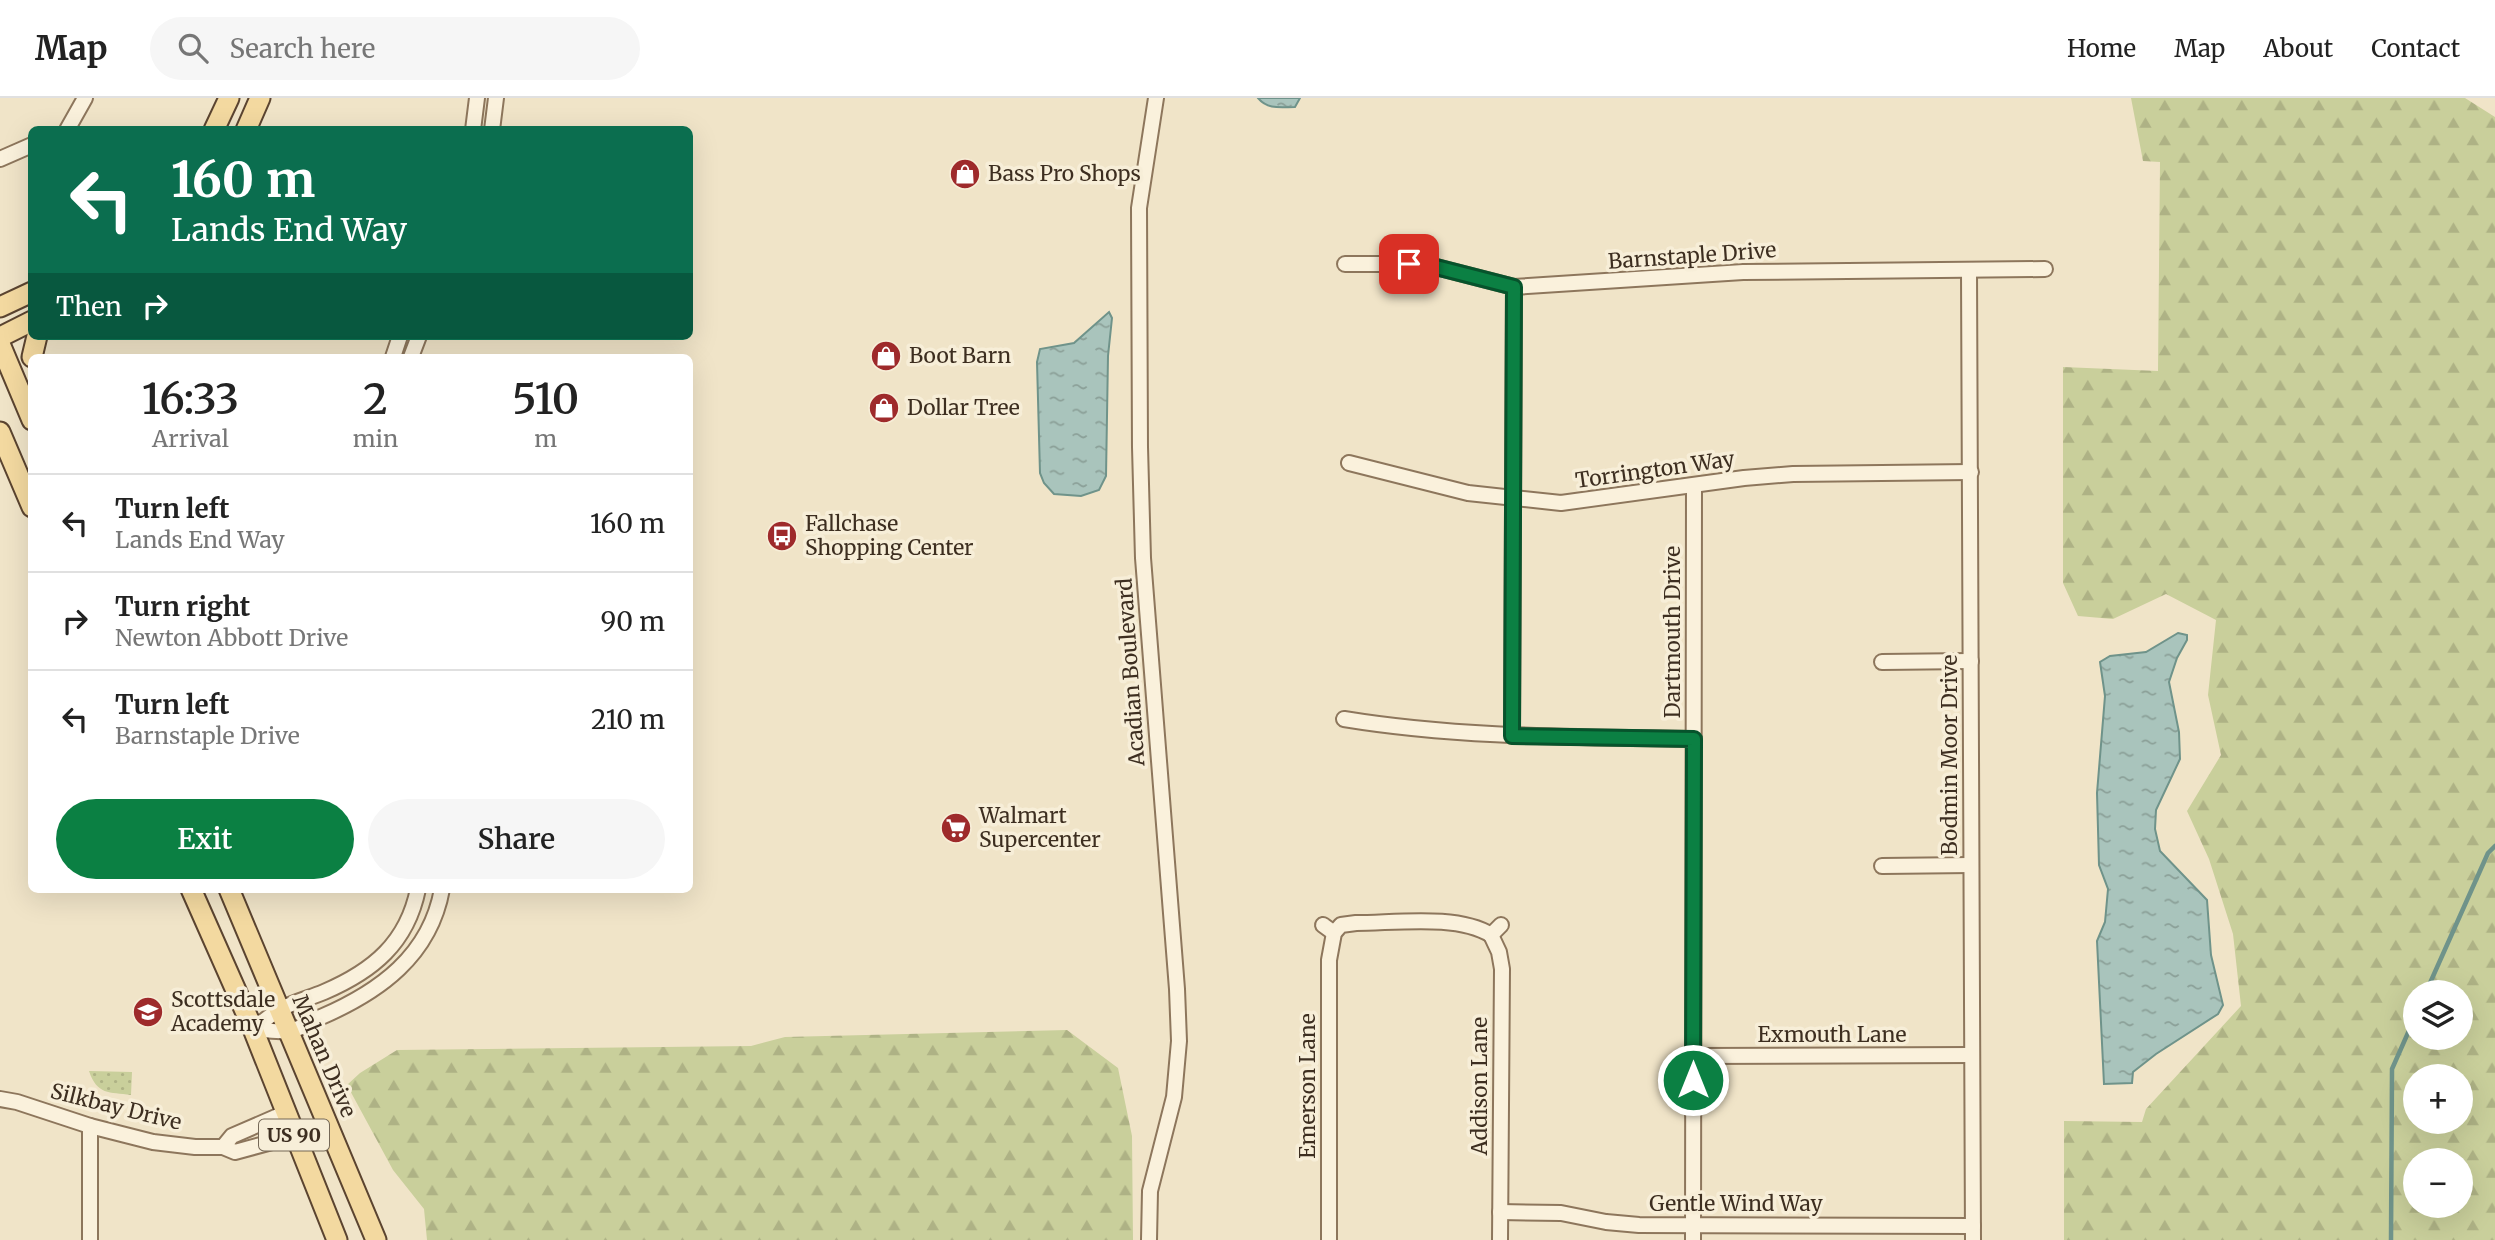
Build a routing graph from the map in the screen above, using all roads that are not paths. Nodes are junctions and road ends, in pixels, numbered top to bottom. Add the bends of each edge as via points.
1 (85, 98) edge
2 (229, 98) edge
3 (260, 98) edge
4 (477, 98) edge
5 (496, 98) edge
6 (1156, 98) edge
7 (69, 126) edge
8 (216, 126) edge
9 (248, 126) edge
10 (474, 126) edge
11 (492, 126) edge
12 (28, 147) edge
13 (0, 159) edge
14 (1345, 264) dead end
15 (2045, 269) dead end
16 (1969, 271) junction
17 (1514, 287) junction
18 (28, 294) edge
19 (0, 307) edge
20 (28, 323) edge
21 (0, 337) edge
22 (0, 344) edge
23 (28, 410) edge
24 (0, 432) edge
25 (1349, 463) dead end
26 (1971, 472) junction
27 (1694, 486) junction
28 (28, 498) edge
29 (1513, 499) junction
30 (1971, 661) junction
31 (1882, 662) dead end
32 (1344, 719) dead end
33 (1512, 736) junction
34 (1694, 739) junction
35 (1971, 865) junction
36 (1882, 866) dead end
37 (193, 893) edge
38 (231, 893) edge
39 (417, 893) edge
40 (441, 893) edge
41 (1496, 930) joint
42 (279, 1009) junction
43 (253, 1029) junction
44 (289, 1031) junction
45 (1972, 1055) junction
46 (1693, 1056) junction
47 (0, 1099) edge
48 (285, 1113) junction
49 (90, 1126) junction
50 (294, 1136) junction
51 (223, 1147) junction
52 (1500, 1212) junction
53 (1693, 1233) edge
54 (1973, 1233) edge
55 (90, 1240) edge
56 (337, 1240) edge
57 (376, 1240) edge
58 (1149, 1240) edge
59 (1329, 1240) edge
60 (1500, 1240) edge

1 - 7 street
2 - 8 main road
3 - 9 main road
4 - 10 street
5 - 11 street
6 - 58 street, Acadian Boulevard via 1139,208 1140,447 1143,558 1179,1041 1174,1097 1150,1191
12 - 13 street
14 - 17 street, Barnstaple Drive via 1436,267
15 - 16 street, Barnstaple Drive
16 - 17 street, Barnstaple Drive via 1757,272
16 - 26 street, Bodmin Moor Drive
17 - 29 street
18 - 19 main road
20 - 21 main road
22 - 23 main road
24 - 28 main road
25 - 29 street, Torrington Way via 1437,486
26 - 27 street, Torrington Way via 1793,474
26 - 30 street, Bodmin Moor Drive
27 - 29 street, Torrington Way via 1561,503
27 - 34 street, Dartmouth Drive
29 - 33 street
30 - 31 street
30 - 35 street, Bodmin Moor Drive
32 - 33 street
33 - 34 street
34 - 46 street, Dartmouth Drive
35 - 36 street
35 - 45 street, Bodmin Moor Drive
37 - 43 main road, US 90
38 - 42 main road, Mahan Drive / US 90
39 - 42 street via 398,937 378,962 352,979
40 - 44 street via 439,907 416,950 396,973 354,1003
41 - 52 street, Addison Lane via 1502,969
41 - 59 street, Emerson Lane via 1460,922 1356,923 1328,929
42 - 43 street
42 - 44 main road, Mahan Drive / US 90
43 - 44 street
43 - 48 main road, US 90
44 - 57 main road, Mahan Drive / US 90
45 - 46 street, Exmouth Lane
45 - 54 street, Bodmin Moor Drive
46 - 53 street, Dartmouth Drive
47 - 49 street, Silkbay Drive
48 - 50 main road, US 90
48 - 51 street via 232,1136
49 - 51 street, Silkbay Drive via 153,1142
49 - 55 street
50 - 51 street, Silkbay Drive via 246,1151
50 - 56 main road, US 90
52 - 53 street, Gentle Wind Way via 1561,1213
52 - 60 street, Addison Lane
53 - 54 street, Gentle Wind Way

